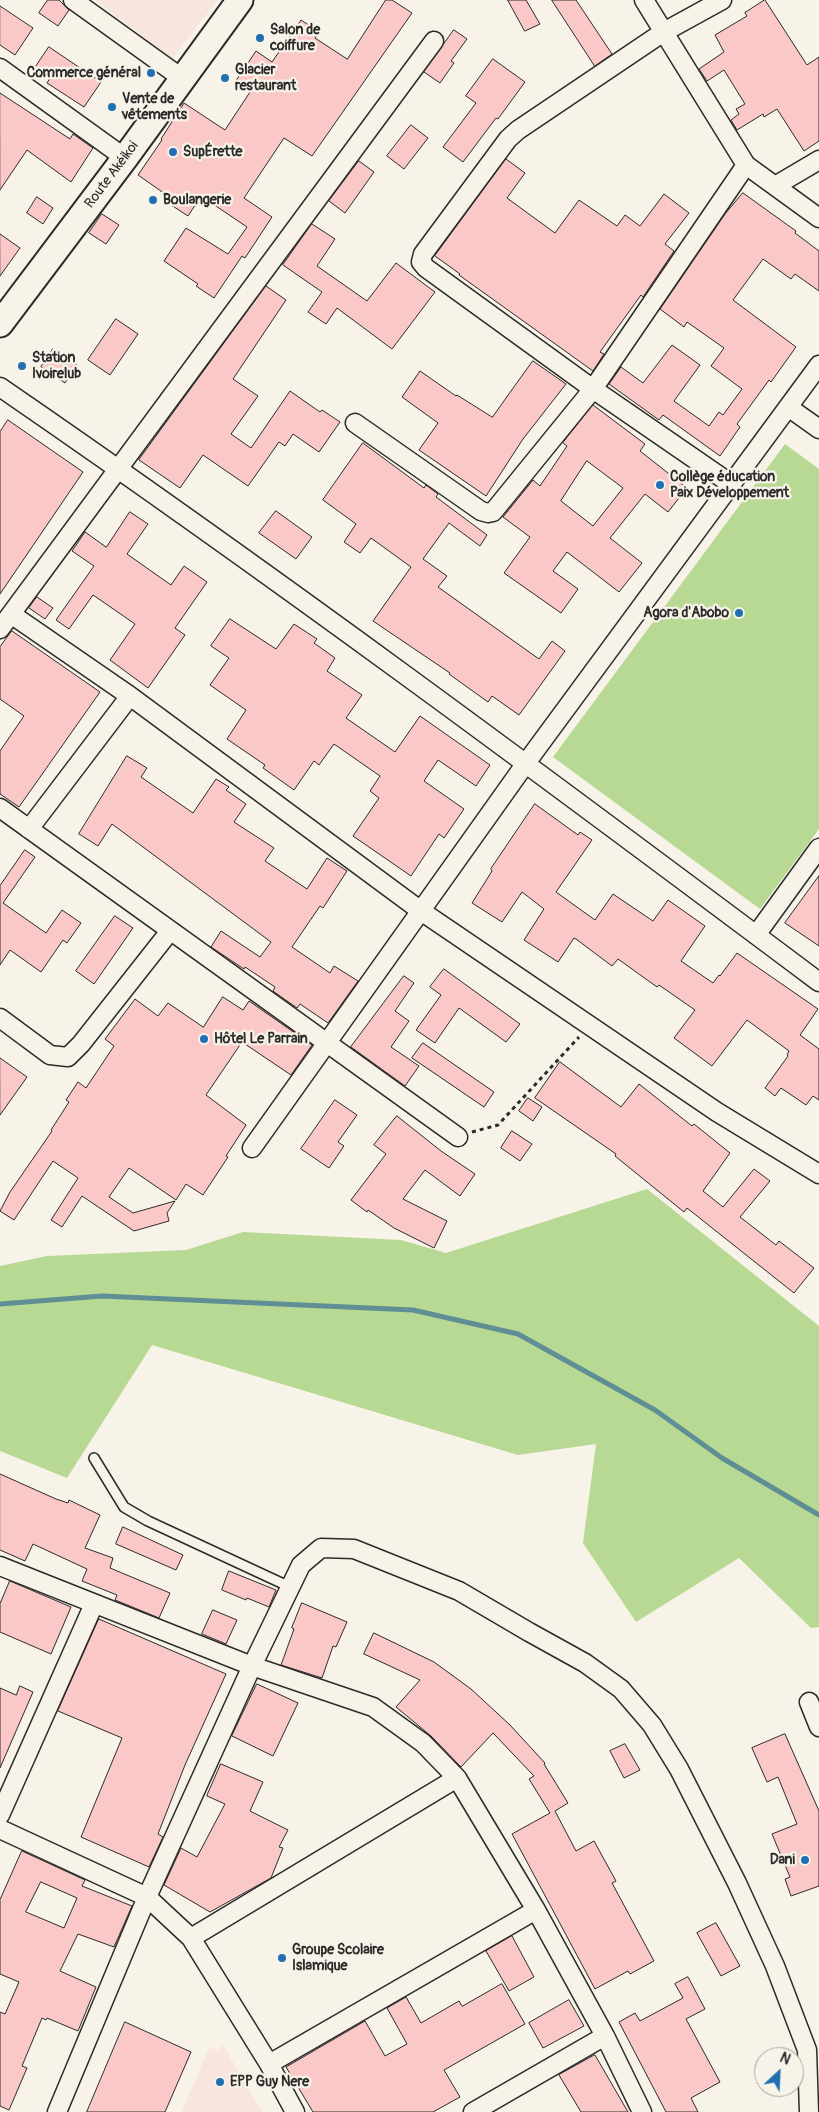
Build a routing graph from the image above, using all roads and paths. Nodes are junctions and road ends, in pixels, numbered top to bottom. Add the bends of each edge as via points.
1 (73, 0) edge
2 (240, 0) edge
3 (644, 0) edge
4 (722, 0) edge
5 (662, 33) junction
6 (434, 41) dead end
7 (0, 68) edge
8 (183, 79) junction
9 (125, 158) junction
10 (819, 160) edge
11 (746, 165) junction
12 (774, 186) junction
13 (819, 218) edge
14 (0, 324) edge
15 (819, 365) edge
16 (0, 387) edge
17 (593, 389) junction
18 (788, 407) junction
19 (355, 423) dead end
20 (819, 429) edge
21 (119, 469) junction
22 (731, 484) junction
23 (11, 614) junction
24 (0, 629) edge
25 (130, 696) junction
26 (526, 763) junction
27 (0, 808) edge
28 (29, 829) junction
29 (819, 848) edge
30 (421, 911) junction
31 (170, 931) junction
32 (756, 935) junction
33 (819, 982) edge
34 (0, 1018) edge
35 (588, 1041) dead end
36 (328, 1042) junction
37 (458, 1137) joint
38 (252, 1148) dead end
39 (819, 1174) edge
40 (94, 1458) dead end
41 (2, 1572) edge
42 (290, 1587) junction
43 (94, 1604) junction
44 (252, 1666) junction
45 (809, 1702) dead end
46 (819, 1727) edge
47 (457, 1778) junction
48 (0, 1815) edge
49 (0, 1829) edge
50 (147, 1897) junction
51 (536, 1910) junction
52 (190, 1938) junction
53 (605, 2036) junction
54 (813, 2048) edge
55 (269, 2064) junction
56 (57, 2112) edge
57 (295, 2112) edge
58 (473, 2112) edge
59 (642, 2112) edge
60 (809, 2112) edge

1 - 8 street
2 - 8 street, Route Akéikoi
3 - 5 street
4 - 5 street
5 - 11 street
5 - 17 street via 508,139 423,254 421,262
6 - 21 street
7 - 9 street
8 - 9 street, Route Akéikoi
9 - 14 street, Route Akéikoi
10 - 12 street
11 - 12 street
11 - 17 street
12 - 13 street
15 - 18 street
16 - 21 street
17 - 19 street via 493,512 488,513
17 - 22 street
18 - 20 street
18 - 22 street
21 - 23 street
21 - 26 street
22 - 26 street
23 - 24 street
23 - 25 street
25 - 28 street
25 - 30 street
26 - 30 street
26 - 32 street
27 - 28 street
28 - 31 street
29 - 32 street
30 - 36 street
30 - 39 street via 717,1112
31 - 34 street via 68,1057 50,1054
31 - 36 street
32 - 33 street
35 - 37 path via 579,1036 498,1125
36 - 37 street
36 - 38 street
40 - 42 lane via 124,1506 148,1521
41 - 43 street
42 - 44 street
42 - 54 street via 301,1565 321,1548 354,1549 460,1591 585,1663 620,1689 652,1725 679,1769
43 - 44 street
43 - 48 street
44 - 47 street via 373,1707 423,1743
44 - 50 street
45 - 46 street
47 - 51 street
47 - 52 street
49 - 50 street
50 - 52 street
50 - 56 street
51 - 53 street
51 - 55 street
52 - 55 street
53 - 58 street
53 - 59 street
54 - 60 street
55 - 57 street

